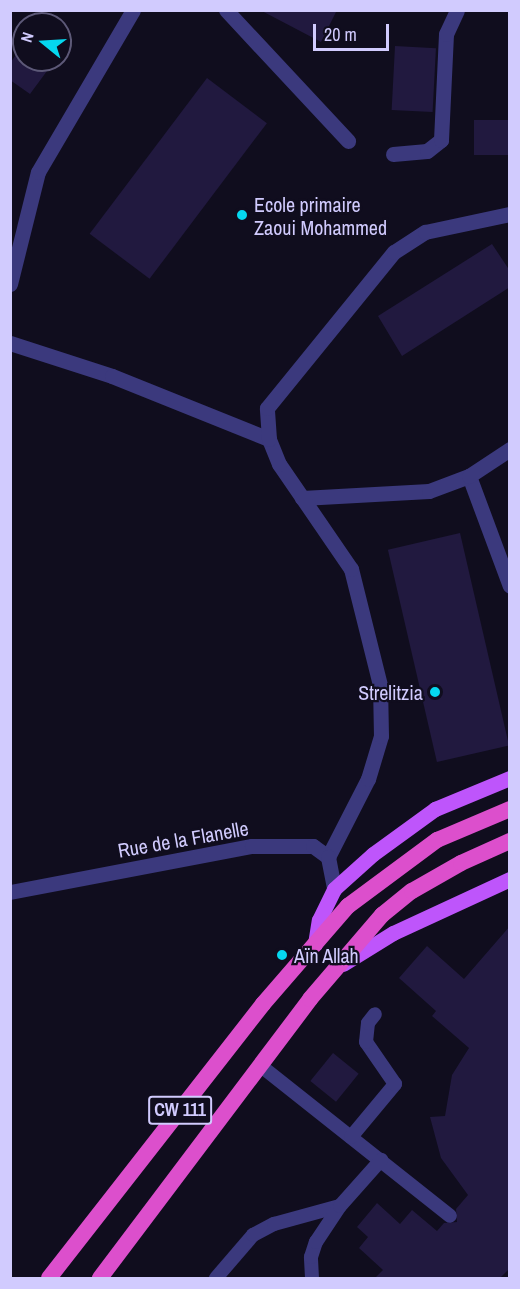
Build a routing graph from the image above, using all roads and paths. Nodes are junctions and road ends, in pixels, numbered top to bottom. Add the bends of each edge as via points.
1 (133, 10) edge
2 (226, 10) edge
3 (457, 10) edge
4 (348, 141) dead end
5 (393, 154) dead end
6 (510, 214) edge
7 (10, 284) edge
8 (10, 343) edge
9 (269, 439) junction
10 (510, 449) edge
11 (469, 476) junction
12 (302, 498) junction
13 (510, 586) edge
14 (510, 778) edge
15 (510, 809) edge
16 (510, 841) edge
17 (328, 857) junction
18 (510, 879) edge
19 (334, 889) junction
20 (10, 892) edge
21 (315, 944) junction
22 (338, 967) junction
23 (375, 1014) dead end
24 (261, 1066) junction
25 (351, 1137) junction
26 (381, 1161) junction
27 (340, 1206) junction
28 (450, 1216) dead end
29 (49, 1278) edge
30 (100, 1278) edge
31 (216, 1278) edge
32 (312, 1278) edge

1 - 7 street via 38,172
2 - 4 street
3 - 5 street via 446,34 441,140 427,151
6 - 9 street via 425,232 394,252 267,408
8 - 9 street via 112,376
9 - 12 street via 279,464
10 - 11 street
11 - 12 street via 429,491
11 - 13 street
12 - 17 street via 351,569 380,685 381,736 368,779
14 - 19 main road via 435,809 372,854
15 - 21 highway via 472,822 399,864 348,906
16 - 22 highway, CW 111 via 460,863 412,891 382,915
17 - 19 street
17 - 20 street, Rue de la Flanelle via 313,846 252,846
18 - 22 main road via 393,933
19 - 21 main road via 319,920
21 - 29 highway, CW 111 via 263,1004
22 - 24 highway, CW 111
23 - 25 lane via 368,1023 366,1042 395,1084
24 - 25 lane
24 - 30 highway, CW 111
25 - 26 lane
26 - 27 lane
26 - 28 lane
27 - 31 lane via 282,1221 253,1235
27 - 32 lane via 316,1242 311,1257

